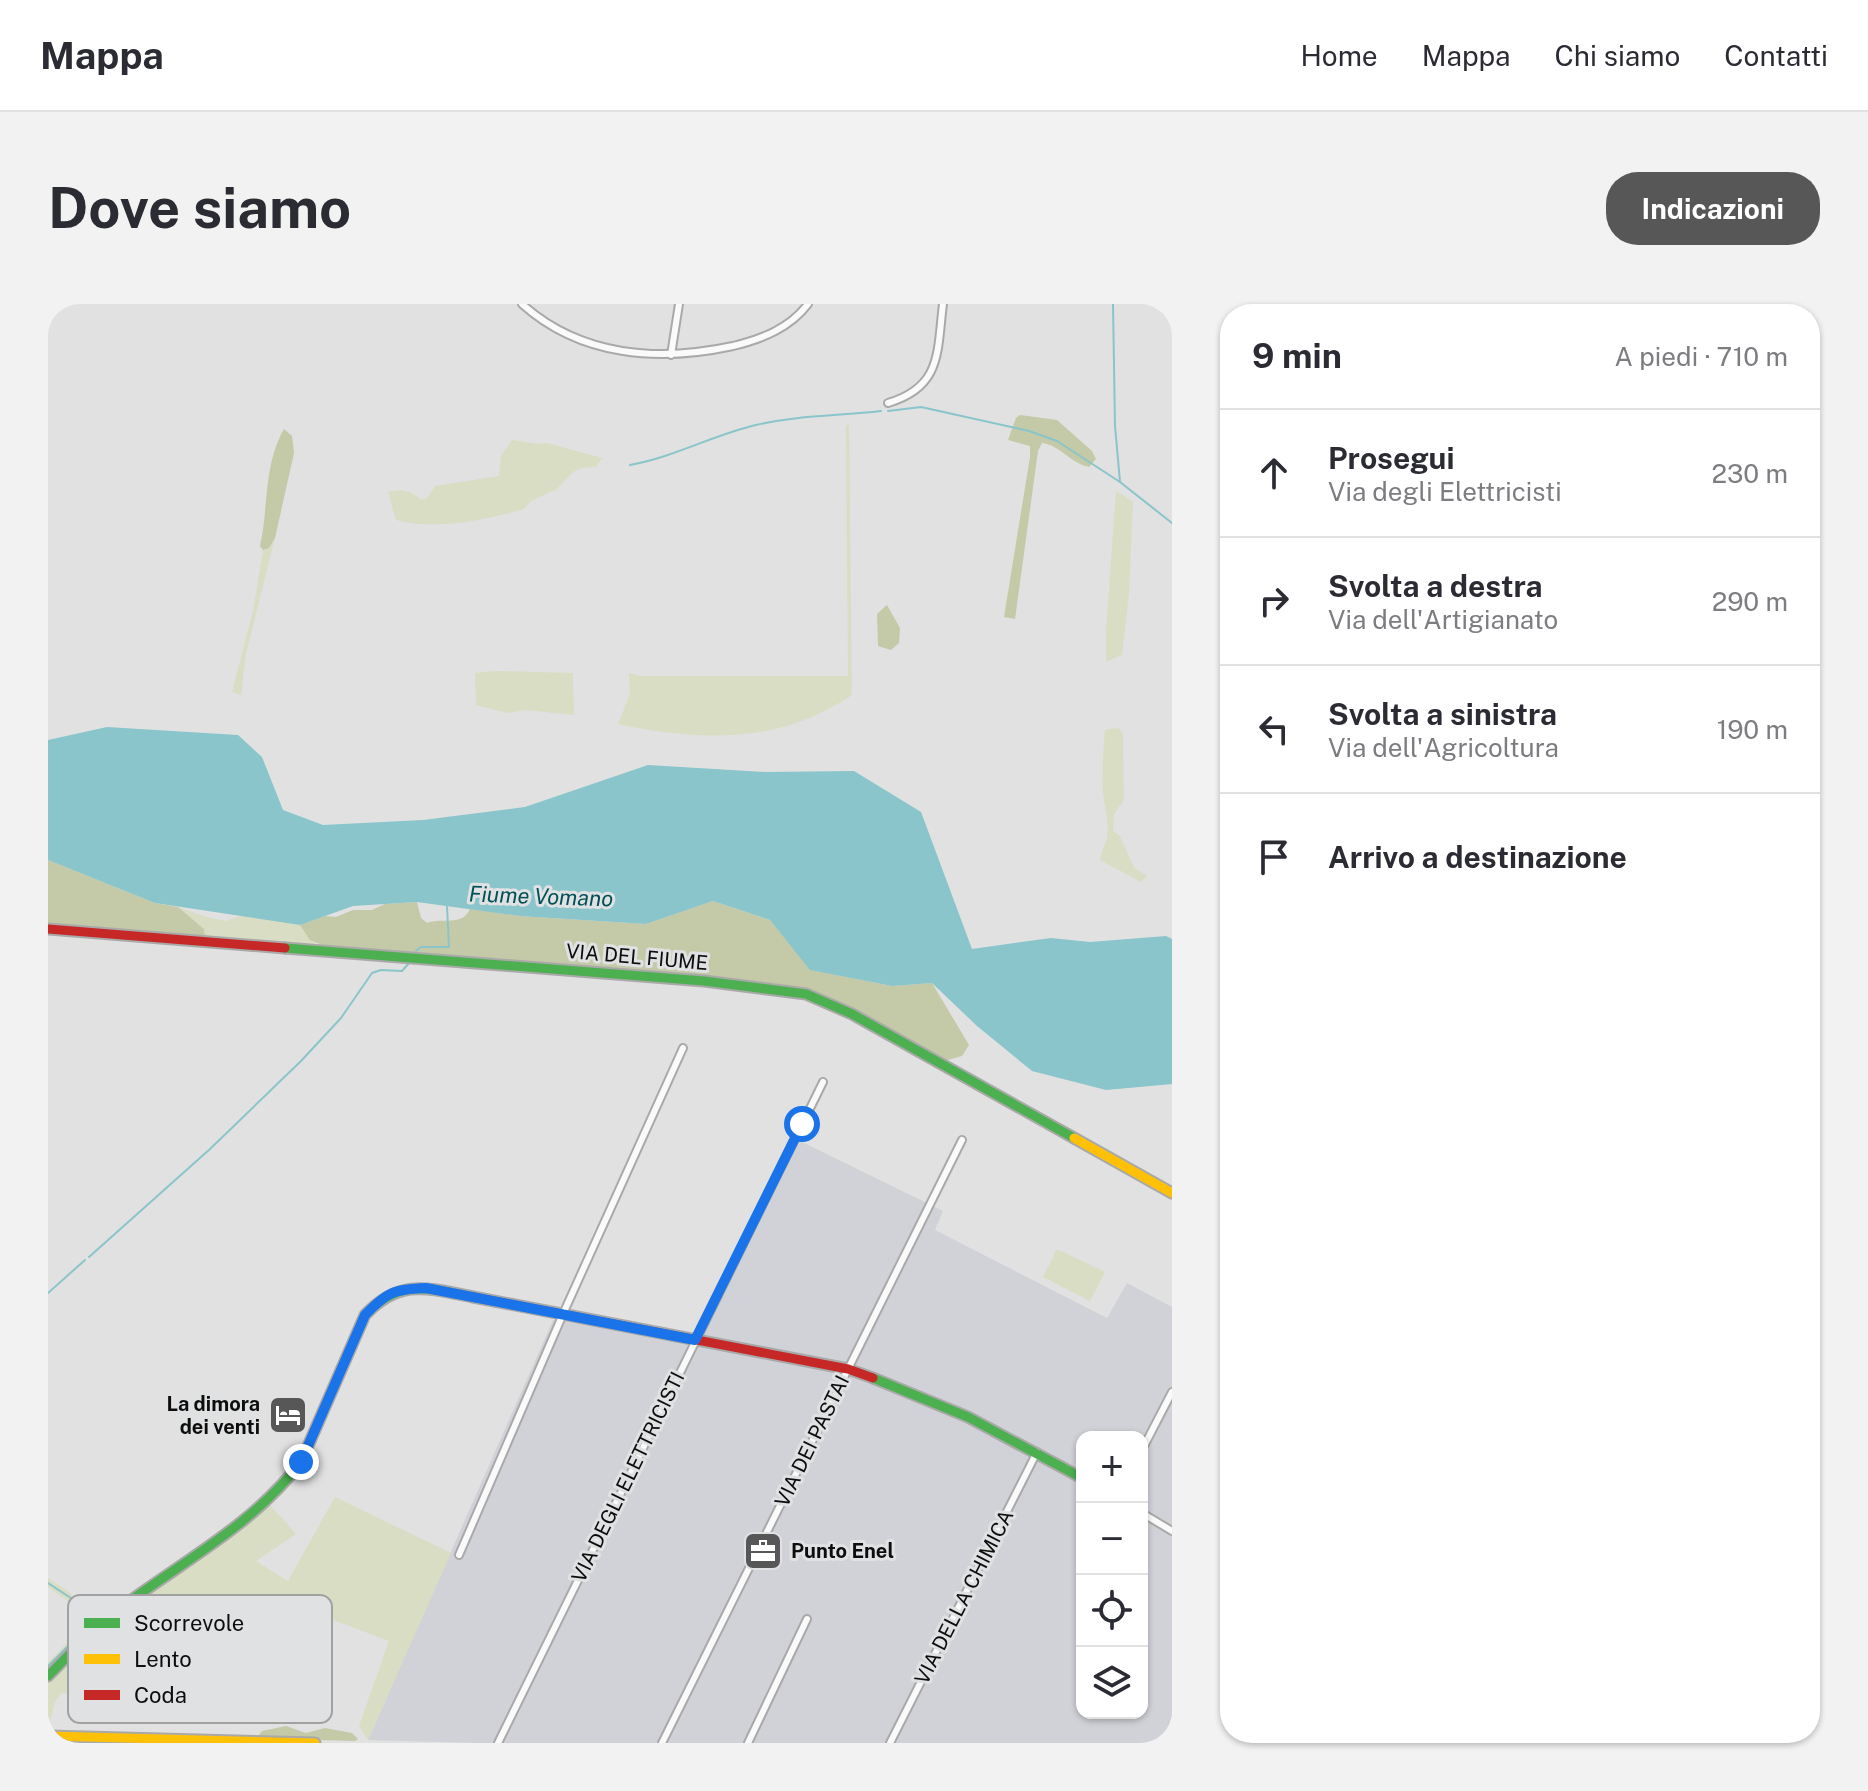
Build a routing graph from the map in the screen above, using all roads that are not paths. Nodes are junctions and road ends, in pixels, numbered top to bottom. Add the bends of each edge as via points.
1 (522, 304) edge
2 (679, 304) edge
3 (808, 304) edge
4 (943, 304) edge
5 (671, 355) junction
6 (888, 403) dead end
7 (48, 929) edge
8 (683, 1048) dead end
9 (823, 1082) dead end
10 (962, 1140) dead end
11 (1172, 1193) edge
12 (563, 1314) junction
13 (695, 1340) junction
14 (848, 1369) junction
15 (1172, 1392) edge
16 (1148, 1438) edge
17 (1037, 1452) junction
18 (1076, 1475) edge
19 (1148, 1517) edge
20 (1172, 1531) edge
21 (459, 1555) dead end
22 (139, 1595) edge
23 (807, 1619) dead end
24 (68, 1657) edge
25 (48, 1676) edge
26 (48, 1736) edge
27 (315, 1743) edge
28 (498, 1743) edge
29 (662, 1743) edge
30 (748, 1743) edge
31 (890, 1743) edge

1 - 5 street via 554,328 592,344
2 - 5 street
3 - 5 street via 787,324 760,338
4 - 6 street via 929,377 914,393
7 - 11 street, VIA DEL FIUME via 704,981 806,994 852,1014
8 - 12 street
9 - 13 street, VIA DEGLI ELETTRICISTI
10 - 14 street, VIA DEI PASTAI
12 - 13 street
12 - 21 street
12 - 22 street via 426,1288 398,1289 382,1297 365,1315 291,1478 243,1521
13 - 14 street
13 - 28 street, VIA DEGLI ELETTRICISTI
14 - 17 street via 890,1383
14 - 29 street, VIA DEI PASTAI
15 - 16 street
17 - 18 street
17 - 31 street, VIA DELLA CHIMICA
19 - 20 street
23 - 30 street
24 - 25 street
26 - 27 street

